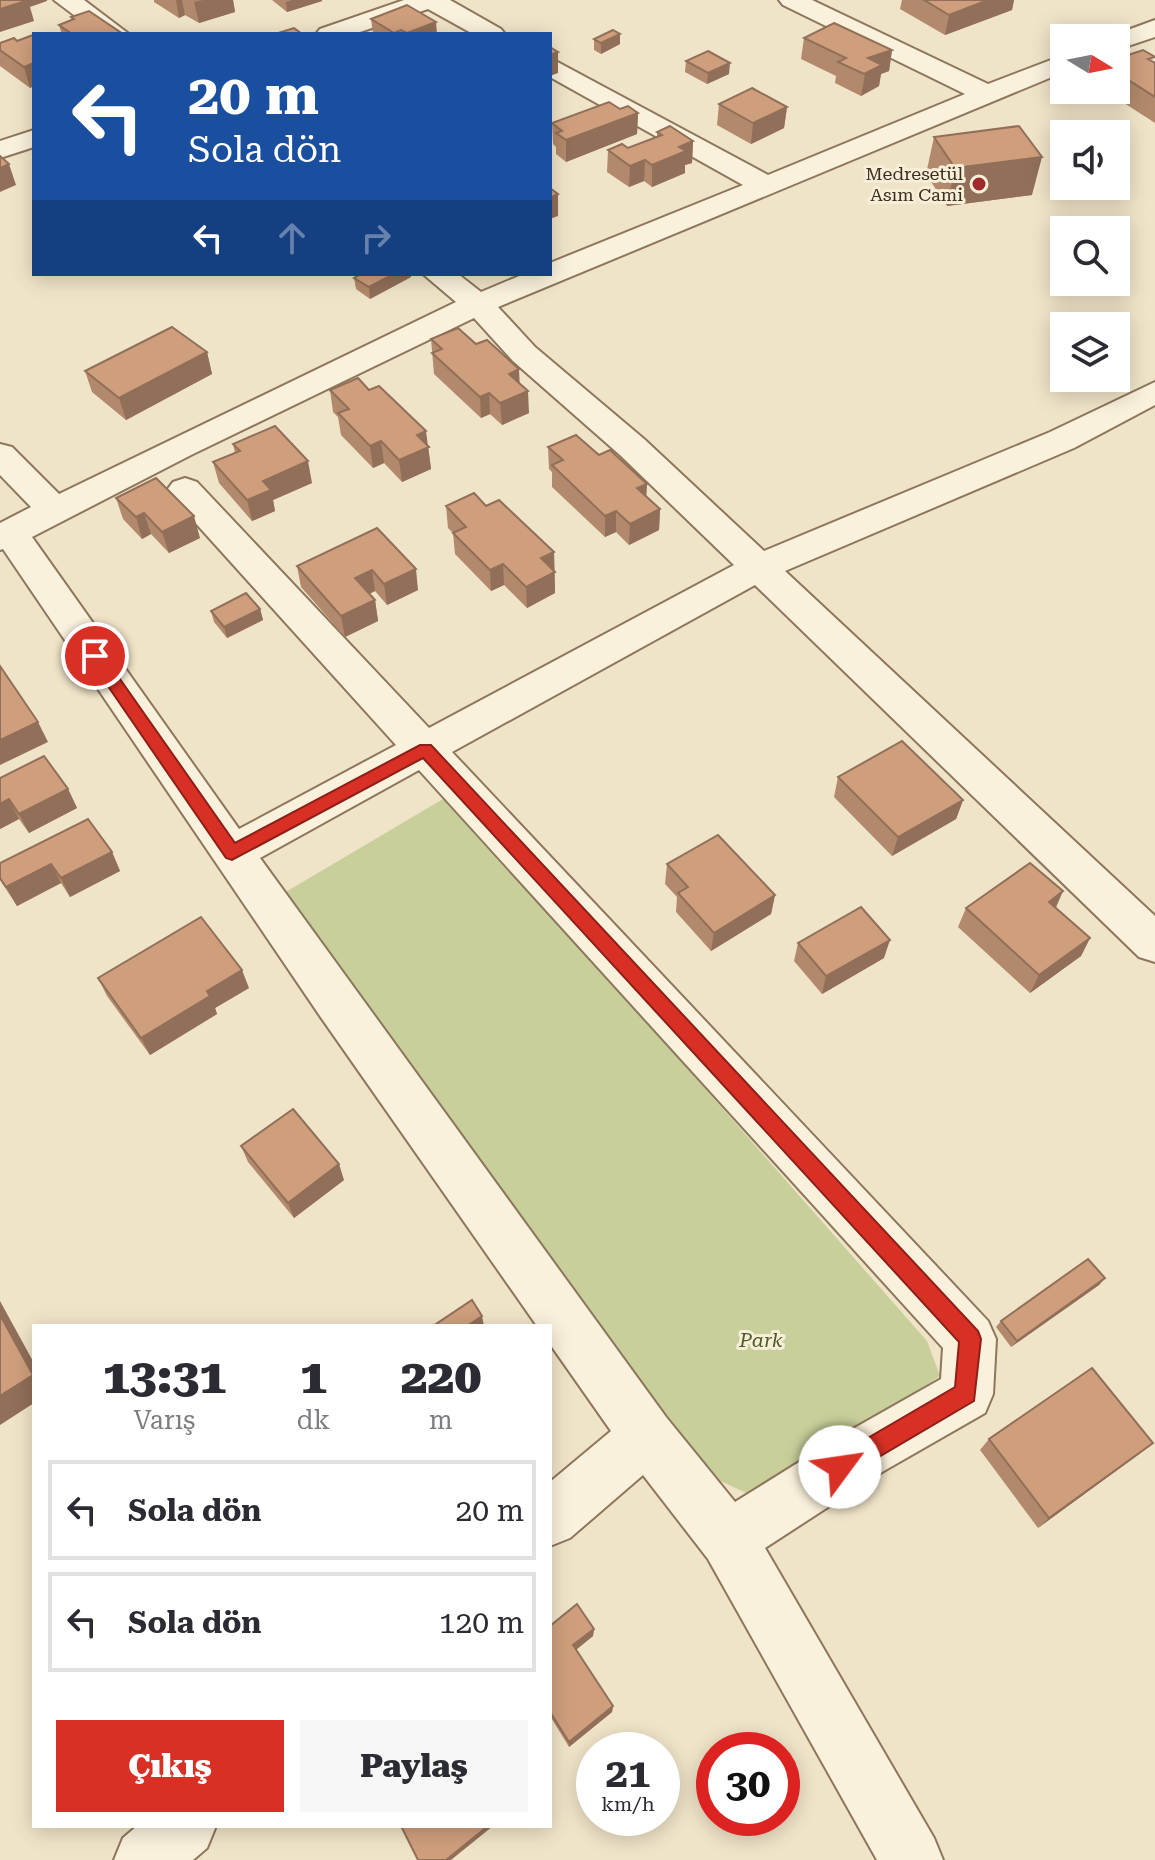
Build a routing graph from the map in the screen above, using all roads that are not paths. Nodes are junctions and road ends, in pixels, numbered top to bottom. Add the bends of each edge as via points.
1 (67, 0) edge
2 (430, 0) edge
3 (792, 0) edge
4 (1155, 28) edge
5 (113, 32) edge
6 (335, 32) edge
7 (488, 32) edge
8 (1130, 37) edge
9 (552, 67) edge
10 (1050, 69) edge
11 (989, 95) junction
12 (32, 139) edge
13 (0, 150) edge
14 (767, 186) junction
15 (552, 274) edge
16 (441, 276) edge
17 (547, 276) edge
18 (478, 304) junction
19 (1155, 392) edge
20 (0, 455) edge
21 (185, 490) dead end
22 (53, 509) junction
23 (5, 535) edge
24 (759, 567) junction
25 (425, 749) junction
26 (232, 853) junction
27 (1155, 944) edge
28 (647, 1436) junction
29 (552, 1516) edge
30 (728, 1539) junction
31 (183, 1828) edge
32 (145, 1860) edge
33 (912, 1860) edge

1 - 5 street
2 - 6 street
2 - 7 street
3 - 11 street
4 - 8 street
9 - 14 street
10 - 11 street
11 - 14 street
12 - 13 street
14 - 15 street
16 - 18 street
17 - 18 street
18 - 22 street
18 - 24 street via 524,354
19 - 24 street via 1062,440
20 - 22 street
21 - 25 street
22 - 23 street
23 - 26 street
24 - 25 street
24 - 27 street
25 - 26 street
25 - 30 street via 970,1339 966,1394
26 - 28 street
28 - 29 street
28 - 30 street
30 - 33 street
31 - 32 street

